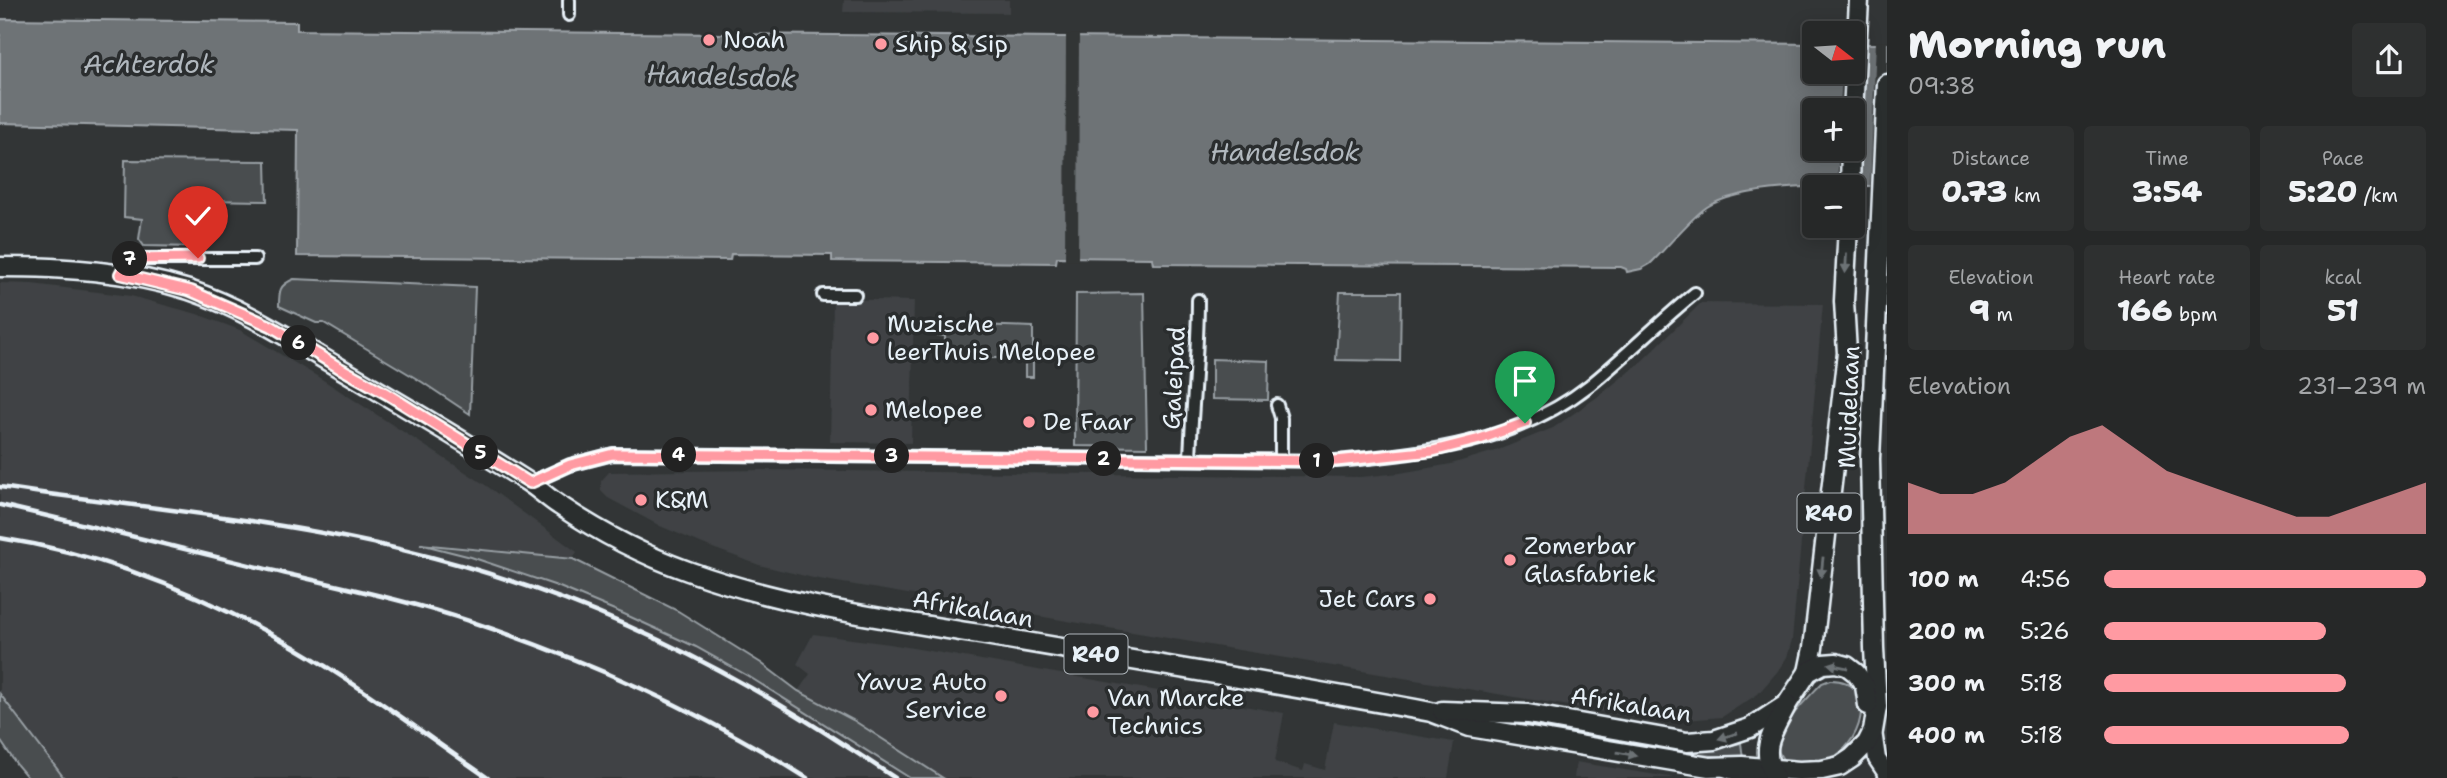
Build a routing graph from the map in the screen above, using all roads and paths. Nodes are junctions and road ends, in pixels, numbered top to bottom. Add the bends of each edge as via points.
1 (569, 0) edge
2 (1858, 5) edge
3 (569, 15) dead end
4 (1887, 83) edge
5 (1854, 98) edge
6 (1847, 238) edge
7 (255, 259) dead end
8 (0, 267) edge
9 (120, 274) junction
10 (1695, 293) dead end
11 (823, 295) dead end
12 (855, 295) dead end
13 (1198, 300) dead end
14 (1277, 405) dead end
15 (1190, 458) junction
16 (1281, 460) junction
17 (530, 483) junction
18 (1808, 672) junction
19 (1787, 704) junction
20 (1432, 712) junction
21 (1873, 732) junction
22 (1887, 774) edge
23 (1770, 775) edge

1 - 3 street
2 - 5 main road
4 - 21 main road, Muidelaan / R40 via 1870,458 1877,707
6 -> 18 main road, Muidelaan / R40 via 1847,353
7 - 9 street via 128,259
8 - 9 main road, R40
9 - 17 main road, R40 via 191,291 271,326
10 - 16 street via 1588,386 1525,423 1433,451 1336,461
11 - 12 street
13 - 15 street, Galeipad
14 - 16 street via 1282,418
15 - 16 street
15 - 17 street via 613,454 570,465
17 - 20 main road, Afrikalaan / R40 via 568,511 655,558 761,594
18 - 19 main road, Afrikalaan / R40
21 -> 18 main road via 1865,686 1856,673 1836,663
19 -> 20 main road, Afrikalaan / R40 via 1745,730 1714,740 1687,742 1528,713
19 - 23 main road via 1768,740
20 -> 23 main road, Afrikalaan / R40 via 1470,727 1723,768 1742,766
21 - 22 main road via 1877,759
21 - 23 main road, Afrikalaan / R40 via 1852,758 1840,765

